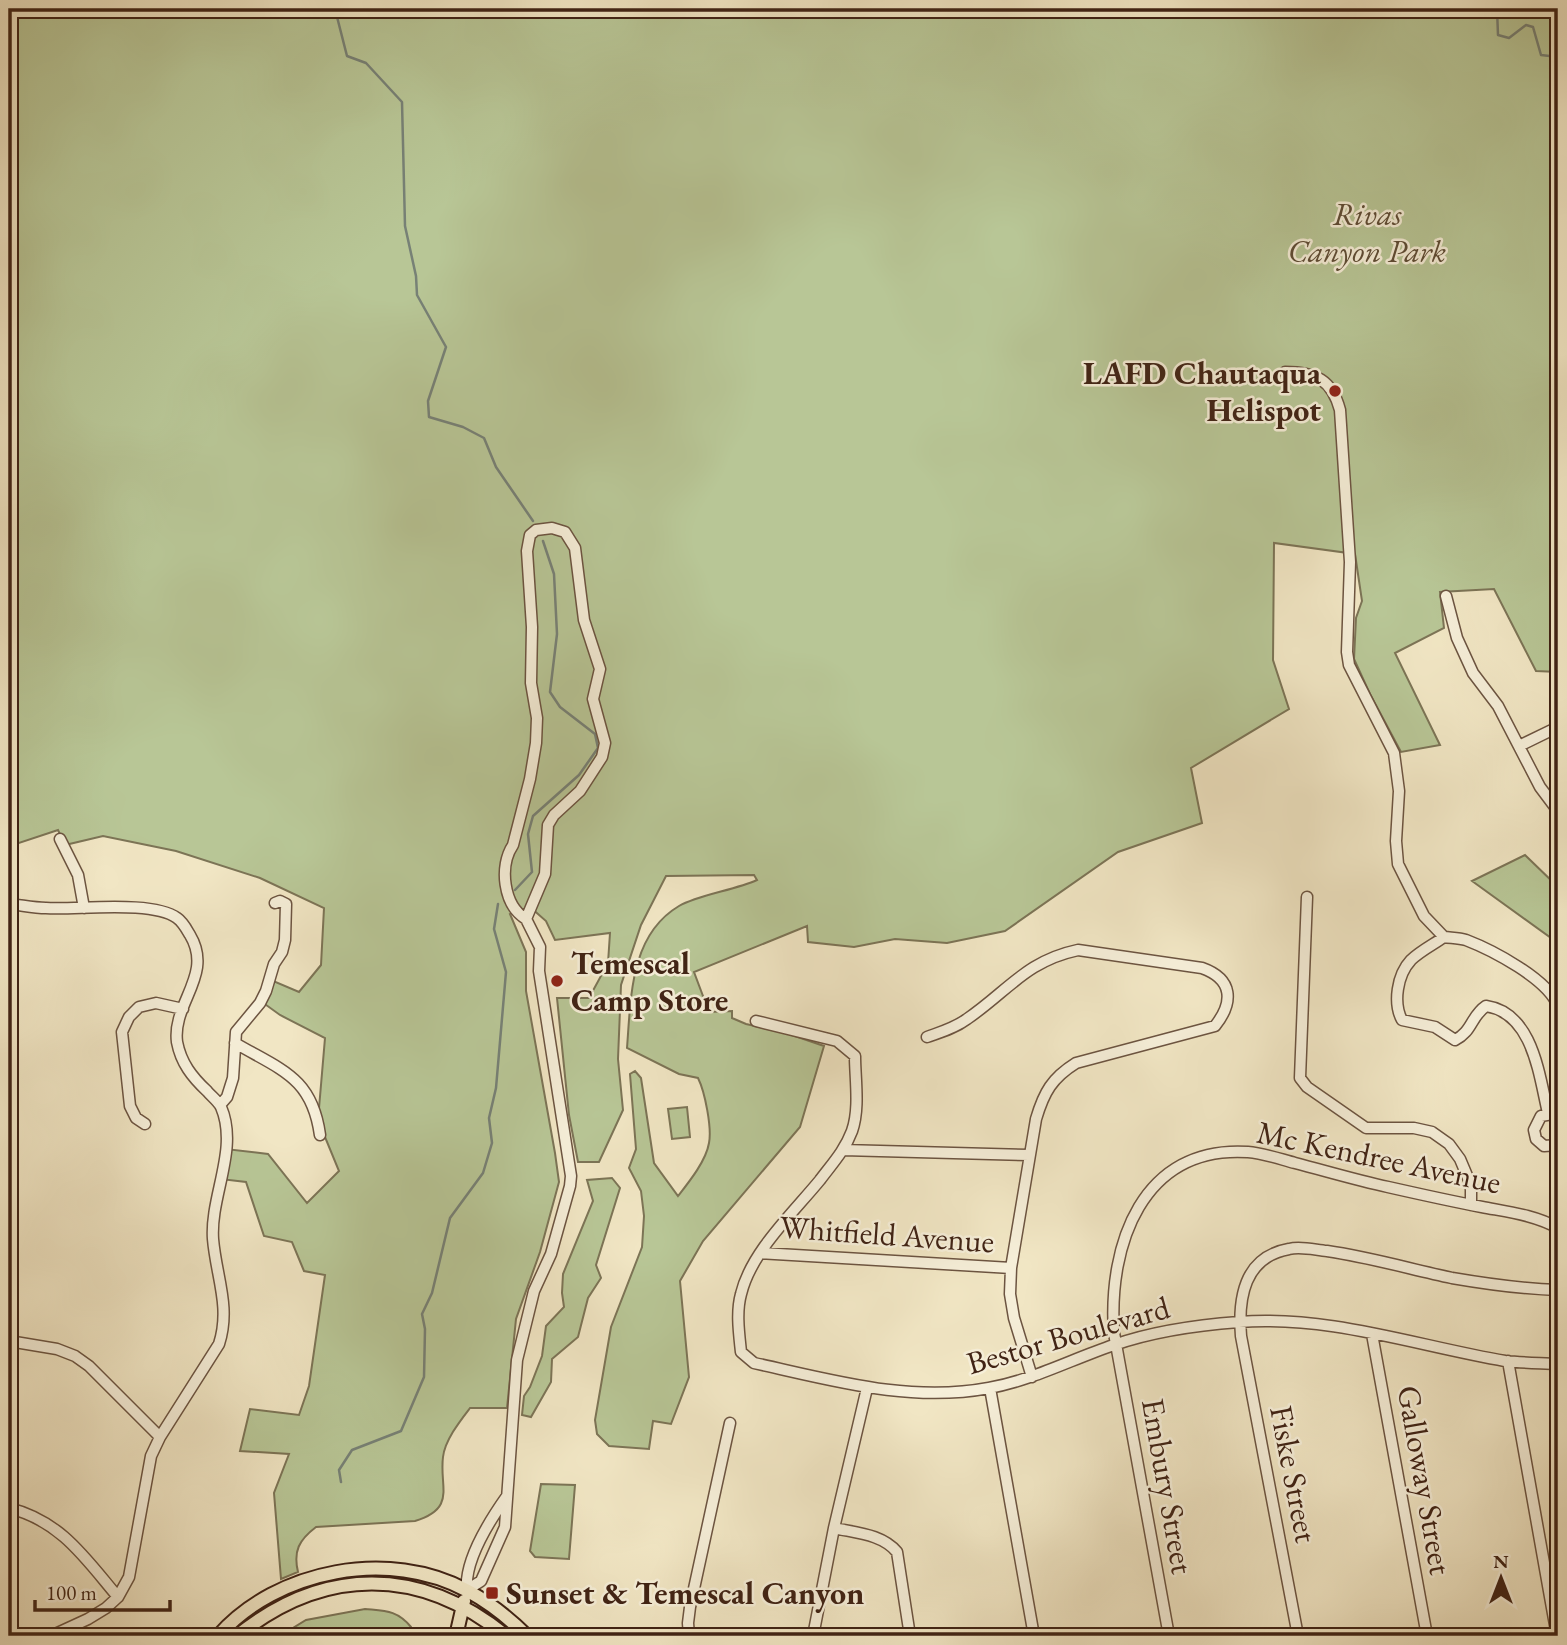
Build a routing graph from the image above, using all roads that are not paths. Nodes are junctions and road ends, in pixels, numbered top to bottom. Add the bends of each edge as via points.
1 (1285, 372) dead end
2 (1446, 596) dead end
3 (1558, 727) edge
4 (1520, 746) junction
5 (1558, 811) edge
6 (60, 839) dead end
7 (1307, 897) dead end
8 (275, 903) dead end
9 (9, 904) edge
10 (84, 908) junction
11 (526, 919) junction
12 (1444, 937) junction
13 (1558, 1006) edge
14 (183, 1009) junction
15 (756, 1021) dead end
16 (927, 1037) dead end
17 (235, 1043) junction
18 (220, 1105) junction
19 (1553, 1113) edge
20 (145, 1124) dead end
21 (320, 1135) dead end
22 (1558, 1146) edge
23 (843, 1150) junction
24 (1029, 1155) junction
25 (1471, 1205) junction
26 (1558, 1228) edge
27 (760, 1253) junction
28 (1011, 1268) junction
29 (1558, 1290) edge
30 (1240, 1322) junction
31 (1372, 1334) junction
32 (9, 1341) edge
33 (1116, 1344) junction
34 (1508, 1361) junction
35 (1558, 1364) edge
36 (1032, 1377) junction
37 (867, 1388) junction
38 (990, 1388) junction
39 (730, 1423) dead end
40 (160, 1437) junction
41 (507, 1496) junction
42 (9, 1508) edge
43 (834, 1528) junction
44 (467, 1590) junction
45 (118, 1597) junction
46 (463, 1606) junction
47 (51, 1636) edge
48 (218, 1636) edge
49 (237, 1636) edge
50 (456, 1636) edge
51 (506, 1636) edge
52 (527, 1636) edge
53 (689, 1636) edge
54 (813, 1636) edge
55 (910, 1636) edge
56 (1034, 1636) edge
57 (1169, 1636) edge
58 (1298, 1636) edge
59 (1427, 1636) edge
60 (1557, 1636) edge

1 - 12 street via 1330,384 1338,402 1350,562 1349,665 1394,753 1399,791 1398,864 1424,916
2 - 4 street via 1457,638 1473,673
3 - 4 street
4 - 5 street
6 - 10 street via 78,875
7 - 25 street via 1300,1079 1366,1128 1414,1128 1432,1132 1449,1144 1471,1185
8 - 17 street via 286,904 285,940 266,991 236,1032
9 - 10 street
10 - 14 street via 150,908 177,919 195,944 199,960
11 - 11 street via 545,874 548,825 580,791 602,757 605,743 593,699 600,669 584,620 575,548 565,532 552,528 530,535 527,551 536,744 513,845 503,868 512,905
11 - 41 street via 540,947 539,971 571,1176 563,1218 534,1290 517,1360
12 - 13 street via 1463,939 1520,969 1545,986
12 - 19 street via 1411,960 1403,973 1397,1001 1402,1020 1435,1027 1455,1041 1465,1035 1478,1011 1486,1006 1510,1014 1532,1050
14 - 18 street via 177,1038 180,1057
14 - 20 street via 156,1003 139,1007 122,1032 130,1106
15 - 23 street, Bestor Boulevard via 837,1041 855,1056 853,1129
16 - 24 street via 968,1019 1024,972 1058,954 1078,950 1217,973 1226,986 1228,1002 1215,1026 1094,1057 1058,1074 1041,1102
17 - 18 street via 233,1078
17 - 21 street via 296,1079 317,1115
18 - 40 street via 227,1144 213,1238 224,1328 205,1368
19 - 22 street via 1541,1116 1534,1130 1544,1146
23 - 24 street
23 - 27 street, Bestor Boulevard
24 - 28 street
25 - 26 street, Mc Kendree Avenue via 1524,1215
25 - 33 street, Mc Kendree Avenue via 1249,1152 1214,1153 1183,1163 1159,1181 1127,1229 1115,1272
27 - 28 street, Whitfield Avenue
27 - 37 street, Bestor Boulevard via 740,1294 739,1339 744,1357
28 - 36 street via 1014,1318
29 - 30 street via 1465,1279 1387,1261 1290,1248 1263,1261 1248,1278
30 - 31 street, Bestor Boulevard via 1318,1323
30 - 33 street, Bestor Boulevard via 1180,1329
30 - 58 street, Fiske Street
31 - 34 street, Bestor Boulevard
31 - 59 street, Galloway Street
32 - 40 street via 75,1356
33 - 36 street, Bestor Boulevard
33 - 57 street, Embury Street
34 - 35 street, Bestor Boulevard
34 - 60 street
36 - 38 street, Bestor Boulevard
37 - 38 street, Bestor Boulevard via 926,1394
37 - 43 street
38 - 56 street
39 - 53 street via 690,1607
40 - 45 street via 146,1471 129,1577
41 - 44 street via 465,1575
41 - 44 street via 505,1527 498,1546 481,1581
42 - 45 street via 56,1528
43 - 54 street
43 - 55 street via 878,1538 897,1552
44 - 46 main road
44 - 48 main road via 405,1571 334,1573 271,1595
44 - 52 main road
45 - 47 street
46 - 49 main road via 410,1587 356,1584 283,1605
46 - 50 main road
46 - 51 main road

